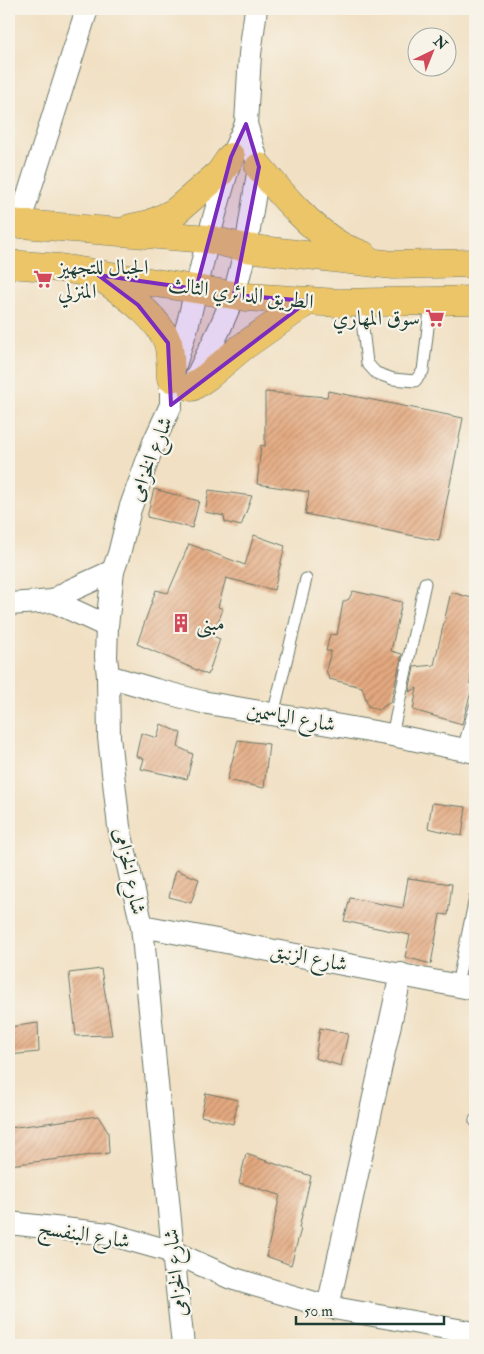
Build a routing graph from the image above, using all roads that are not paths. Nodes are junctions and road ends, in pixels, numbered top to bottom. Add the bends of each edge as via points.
1 (87, 9) edge
2 (256, 9) edge
3 (246, 124) junction
4 (230, 157) junction
5 (260, 167) junction
6 (14, 223) edge
7 (111, 231) junction
8 (208, 239) junction
9 (246, 248) junction
10 (475, 263) edge
11 (9, 264) edge
12 (393, 264) junction
13 (98, 275) junction
14 (196, 289) junction
15 (234, 295) junction
16 (475, 300) edge
17 (308, 301) junction
18 (430, 301) junction
19 (360, 303) junction
20 (178, 390) junction
21 (113, 571) junction
22 (306, 579) dead end
23 (424, 583) dead end
24 (53, 601) junction
25 (9, 604) edge
26 (107, 626) junction
27 (108, 676) junction
28 (475, 707) edge
29 (273, 715) junction
30 (392, 734) junction
31 (469, 751) edge
32 (475, 898) edge
33 (142, 926) junction
34 (401, 974) junction
35 (466, 987) edge
36 (9, 1223) edge
37 (173, 1252) junction
38 (328, 1307) junction
39 (475, 1333) edge
40 (183, 1345) edge

1 - 6 street
2 - 3 street
3 - 4 street
3 - 5 street
4 - 7 main road via 220,173 175,212 137,228
4 - 8 street
5 - 9 street
5 - 12 main road via 284,198 330,239 365,256
6 - 7 main road
7 - 8 main road
8 - 9 main road
8 - 14 street
9 - 12 main road
9 - 15 street
10 - 12 main road
11 - 13 main road, الطريق الدائري الثالث
13 - 14 main road, الطريق الدائري الثالث
13 - 20 main road via 138,305 157,325 168,343
14 - 15 main road, الطريق الدائري الثالث
14 - 20 street
15 - 17 main road, الطريق الدائري الثالث
15 - 20 street via 220,328
16 - 18 main road, الطريق الدائري الثالث
17 - 19 main road, الطريق الدائري الثالث
17 - 20 main road via 241,348 208,376
18 - 19 main road, الطريق الدائري الثالث
18 - 19 lane via 423,371 415,381 376,373 367,363
20 - 21 street, شارع الخزامى via 141,478
21 - 24 street
21 - 26 street, شارع الخزامى
22 - 29 lane
23 - 30 lane
24 - 25 street
24 - 26 street
26 - 27 street, شارع الخزامى
27 - 29 street, شارع الياسمين via 202,702
27 - 33 street, شارع الخزامى via 119,827
28 - 31 lane
29 - 30 street, شارع الياسمين
30 - 31 street, شارع الياسمين
32 - 35 lane
33 - 34 street, شارع الزنبق
33 - 37 street, شارع الخزامى
34 - 35 street, شارع الزنبق
34 - 38 street
36 - 37 street, شارع البنفسج via 109,1234
37 - 38 street, شارع البنفسج via 231,1278
37 - 40 street, شارع الخزامى
38 - 39 street, شارع البنفسج

